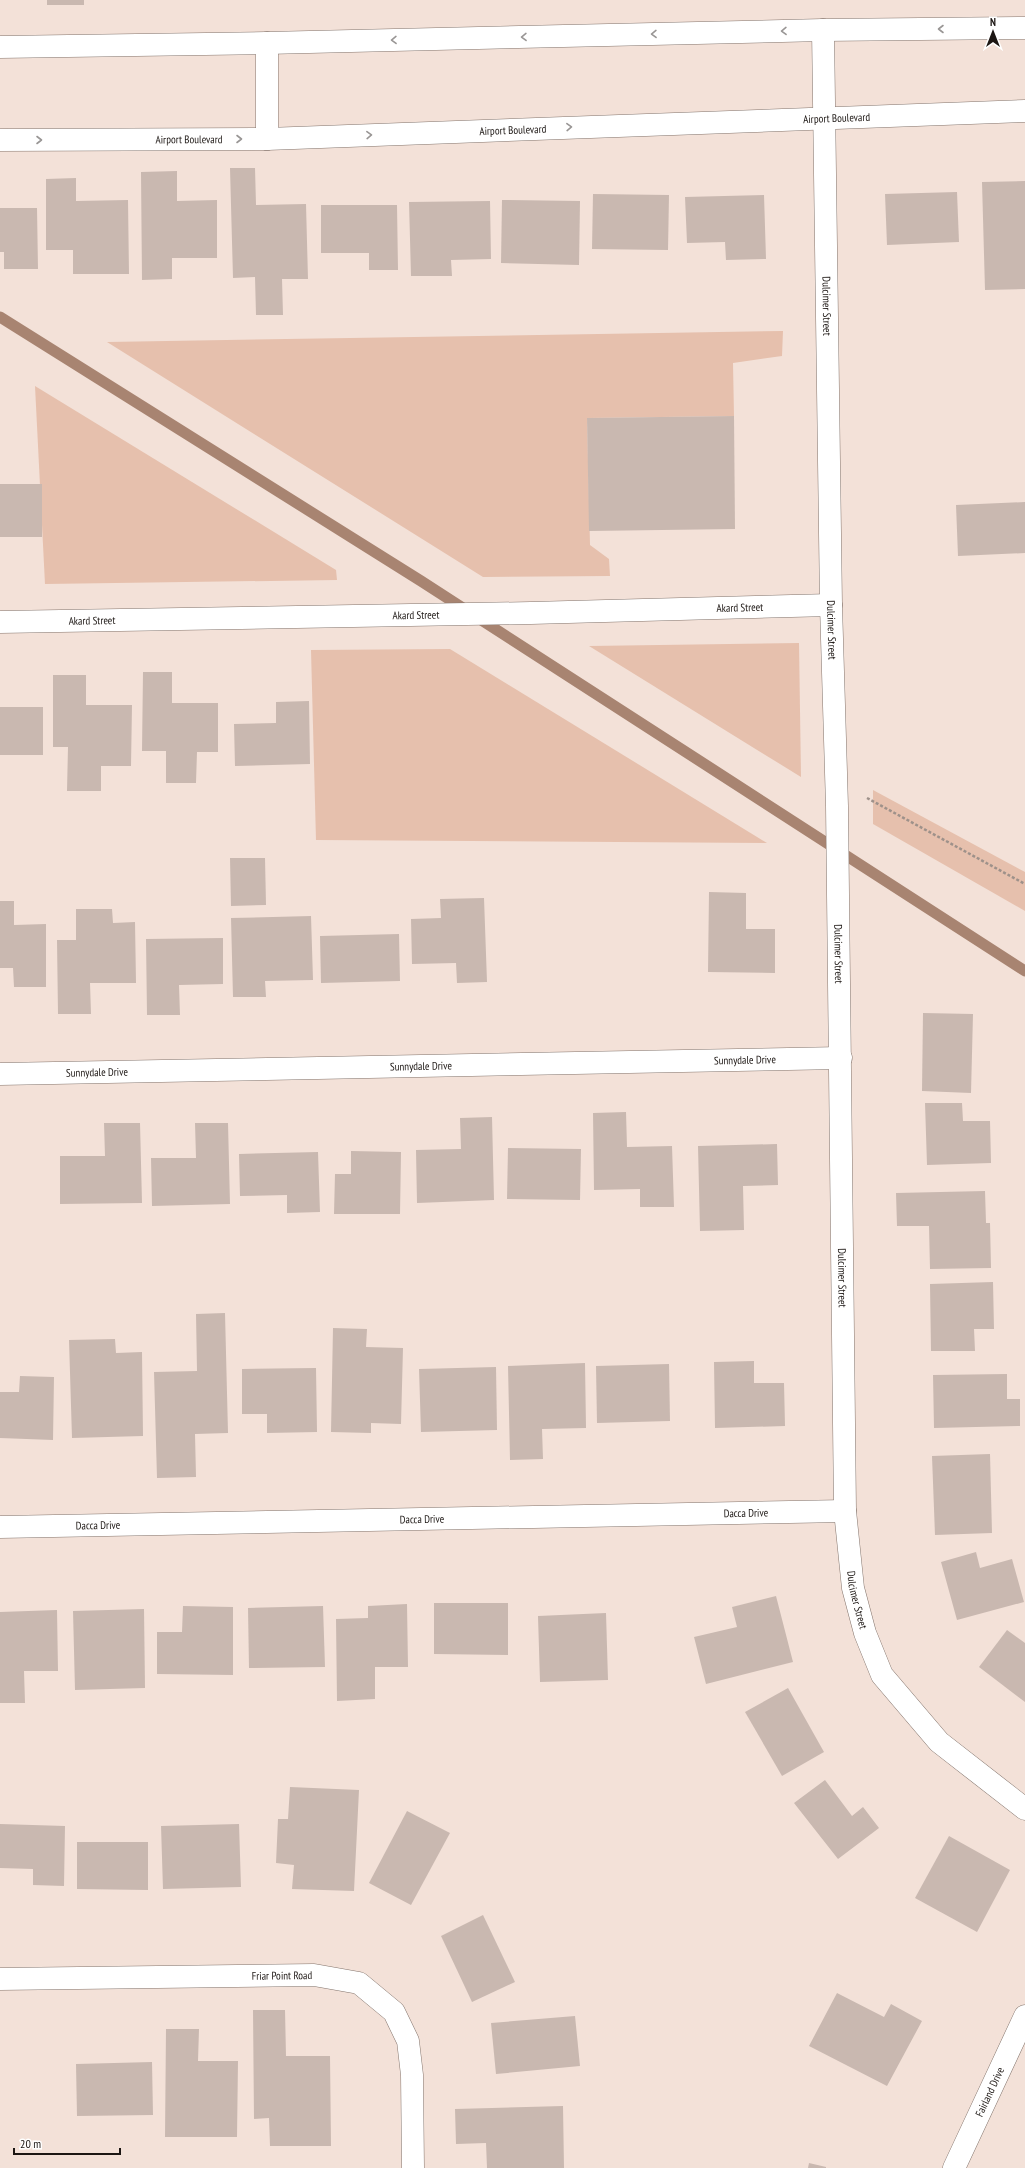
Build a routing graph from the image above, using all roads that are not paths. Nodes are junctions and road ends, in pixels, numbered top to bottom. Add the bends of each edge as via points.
1 (1025, 28) edge
2 (823, 30) junction
3 (267, 43) junction
4 (0, 47) edge
5 (1025, 111) edge
6 (824, 118) junction
7 (267, 139) junction
8 (0, 140) edge
9 (831, 605) junction
10 (0, 622) edge
11 (841, 1058) junction
12 (0, 1074) edge
13 (845, 1511) junction
14 (0, 1526) edge
15 (1025, 1808) edge
16 (0, 1979) edge
17 (1025, 2016) edge
18 (413, 2168) edge
19 (954, 2168) edge

1 -> 2 street
2 -> 3 street
2 - 6 street, Dulcimer Street
3 - 4 street
3 - 7 street
5 - 6 street, Airport Boulevard
7 -> 6 street, Airport Boulevard
6 - 9 street, Dulcimer Street
8 -> 7 street, Airport Boulevard
9 - 10 street, Akard Street
9 - 11 street, Dulcimer Street via 837,782
11 - 12 street, Sunnydale Drive
11 - 13 street, Dulcimer Street
13 - 14 street, Dacca Drive
13 - 15 street, Dulcimer Street via 853,1588 864,1633 882,1675 939,1742
16 - 18 street, Friar Point Road via 314,1975 359,1983 394,2012 408,2041 412,2075
17 - 19 street, Fairland Drive

